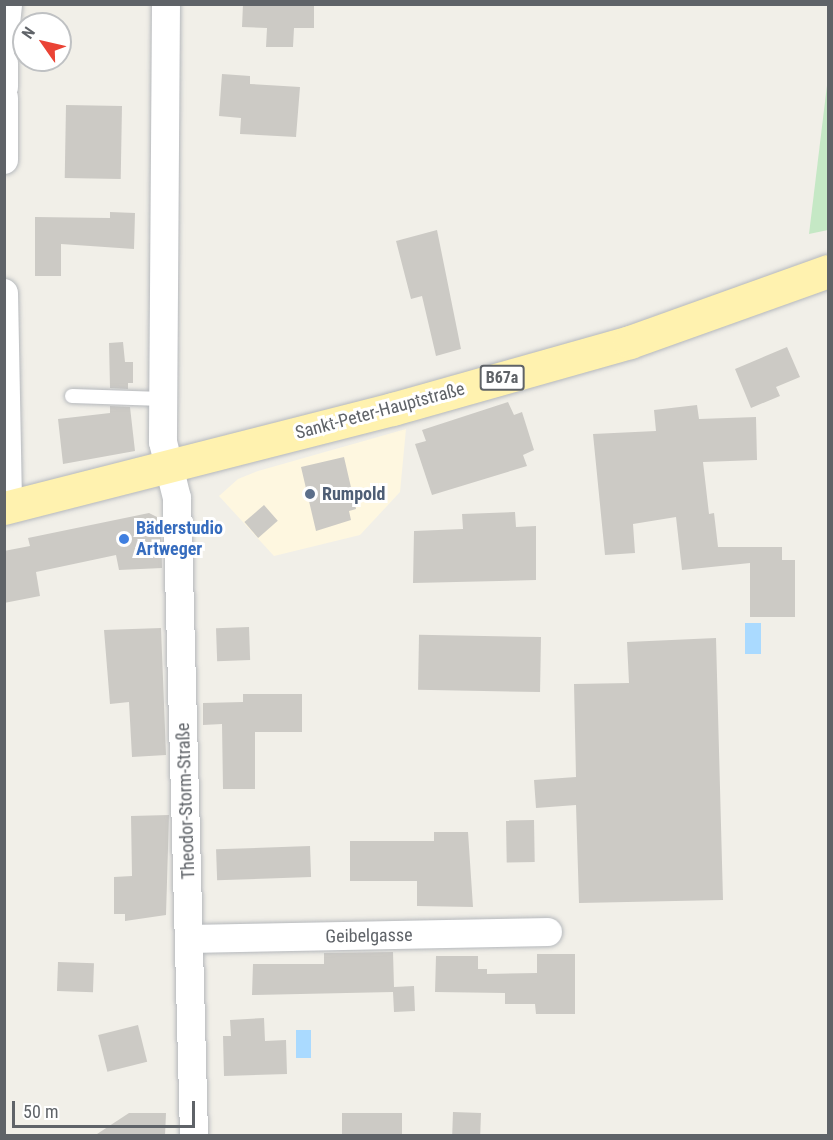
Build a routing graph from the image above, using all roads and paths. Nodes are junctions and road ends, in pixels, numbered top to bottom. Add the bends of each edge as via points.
1 (8, 4) edge
2 (166, 4) edge
3 (4, 43) edge
4 (4, 63) edge
5 (4, 87) edge
6 (4, 98) edge
7 (4, 160) edge
8 (828, 271) edge
9 (4, 293) edge
10 (72, 396) dead end
11 (163, 399) junction
12 (170, 468) junction
13 (7, 508) edge
14 (549, 932) dead end
15 (190, 939) junction
16 (194, 1136) edge

1 - 3 street
2 - 11 street
4 - 5 street
6 - 7 street
8 - 12 main road, Sankt-Peter-Hauptstraße / B67a via 630,342
9 - 13 street
10 - 11 lane
11 - 12 street
12 - 13 main road, Sankt-Peter-Hauptstraße / B67a
12 - 15 street, Theodor-Storm-Straße via 177,498
14 - 15 street, Geibelgasse
15 - 16 street, Theodor-Storm-Straße

